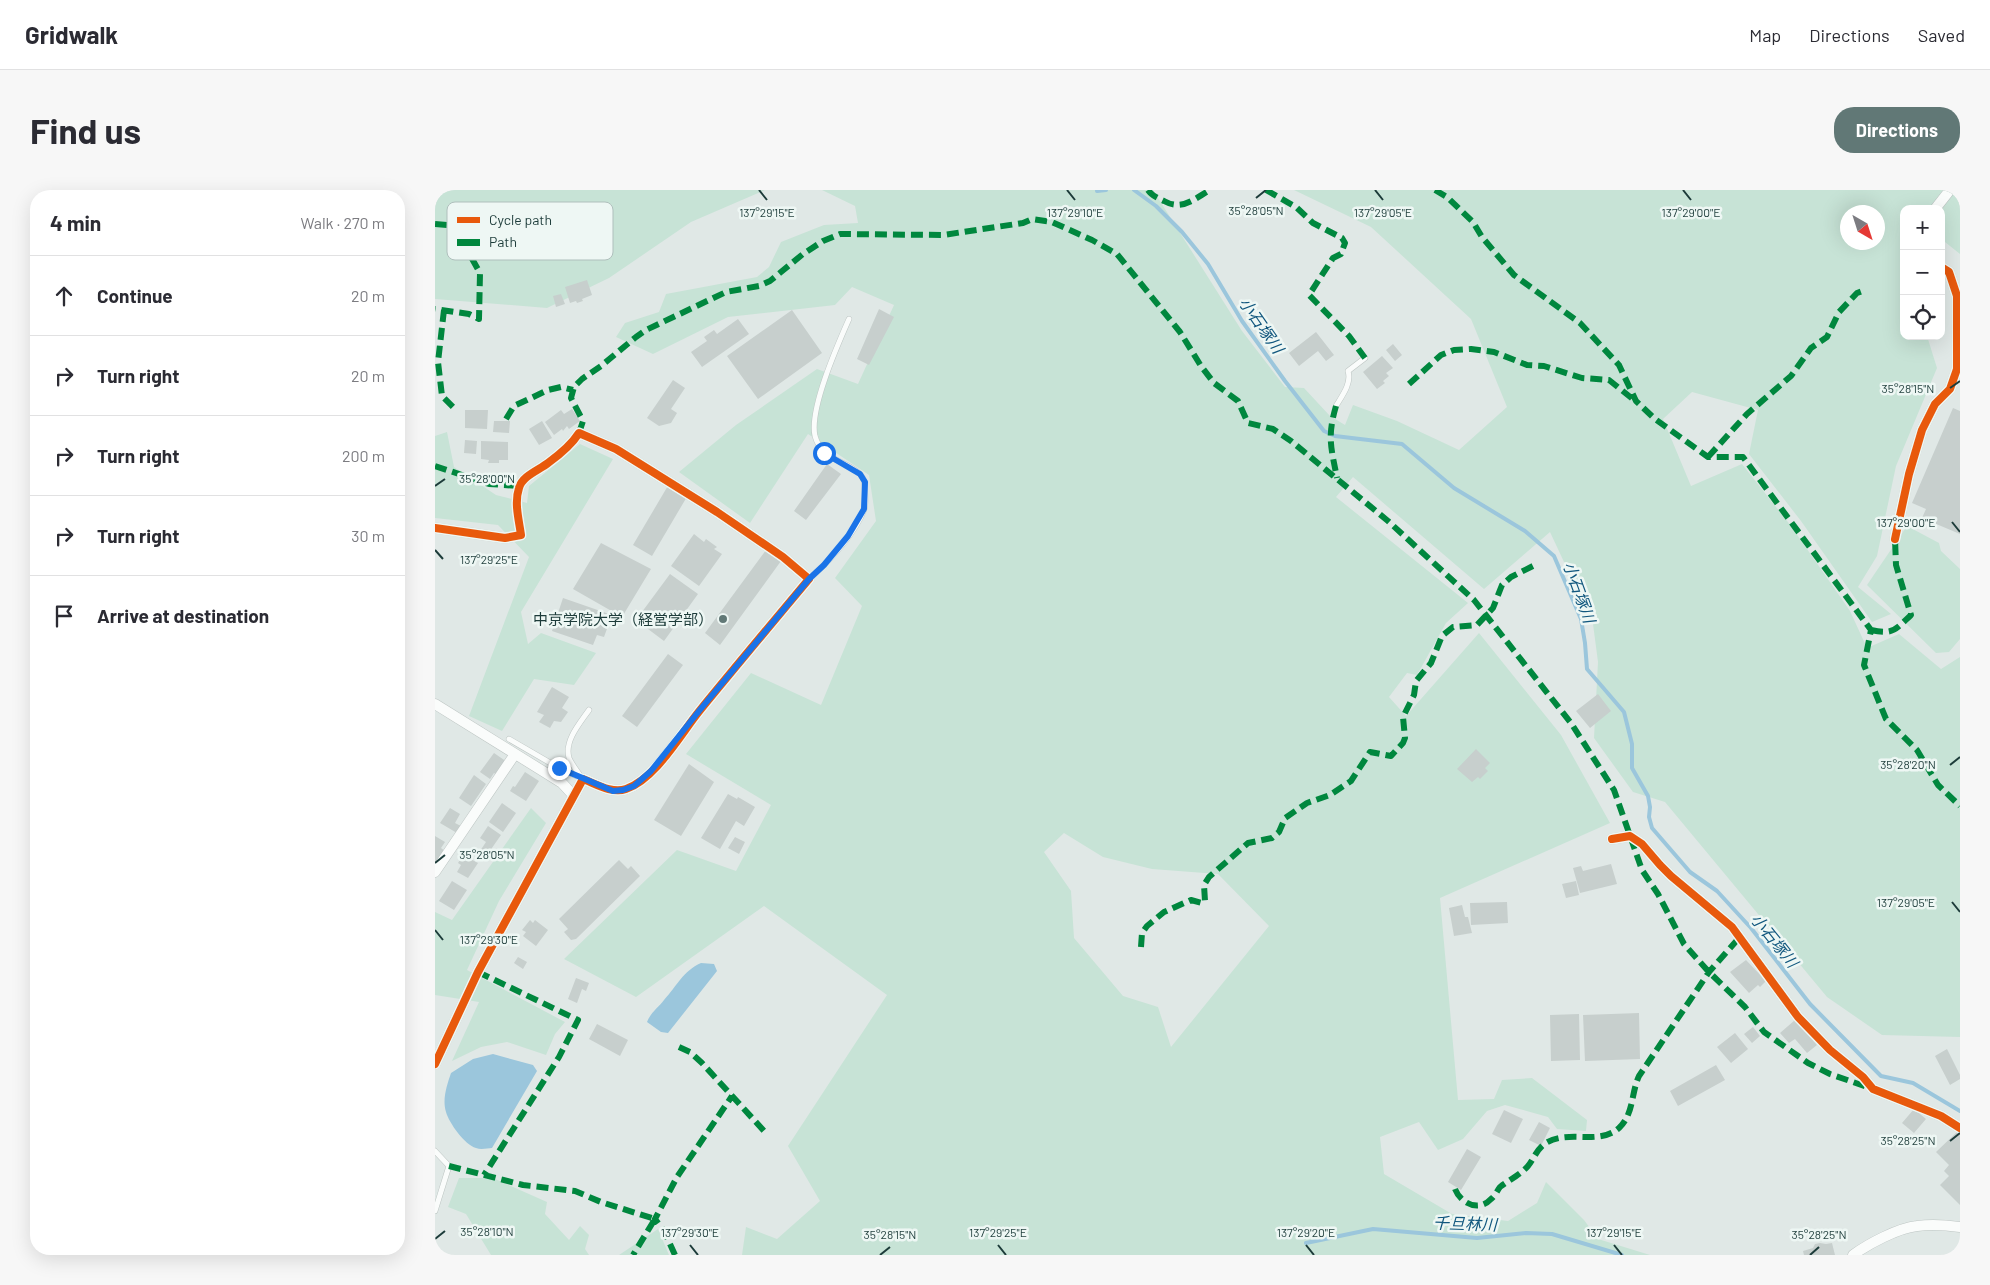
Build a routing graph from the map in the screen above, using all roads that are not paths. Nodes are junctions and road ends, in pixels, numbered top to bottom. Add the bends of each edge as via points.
1 (1950, 190) edge
2 (1938, 205) edge
3 (1945, 270) edge
4 (849, 319) dead end
5 (1365, 358) dead end
6 (1335, 406) dead end
7 (435, 528) edge
8 (1895, 539) dead end
9 (809, 579) junction
10 (435, 704) edge
11 (589, 710) dead end
12 (509, 739) dead end
13 (515, 754) junction
14 (583, 779) junction
15 (573, 795) junction
16 (1613, 838) dead end
17 (435, 872) edge
18 (435, 1064) edge
19 (1960, 1128) edge
20 (435, 1151) edge
21 (435, 1211) edge
22 (1960, 1227) edge
23 (1853, 1255) edge

1 - 2 street
3 - 8 street via 1949,272 1957,296 1957,369 1950,389 1935,404 1922,430
4 - 9 lane via 824,381 814,428 824,453 860,474 865,482 864,509 848,536
5 - 6 lane via 1348,371 1347,385
7 - 9 street via 505,538 521,535 517,502 519,486 579,433 617,449 717,512
9 - 14 street via 651,771 634,786 623,790 613,791
10 - 13 street
11 - 14 lane via 572,735 569,747 569,757
12 - 14 lane
13 - 15 street via 562,783
13 - 17 street
14 - 15 street
15 - 18 street via 478,972
16 - 19 street via 1630,836 1642,844 1659,866 1732,927 1797,1016 1873,1089 1941,1116
20 - 21 lane via 449,1166
22 - 23 street via 1916,1226 1888,1236

